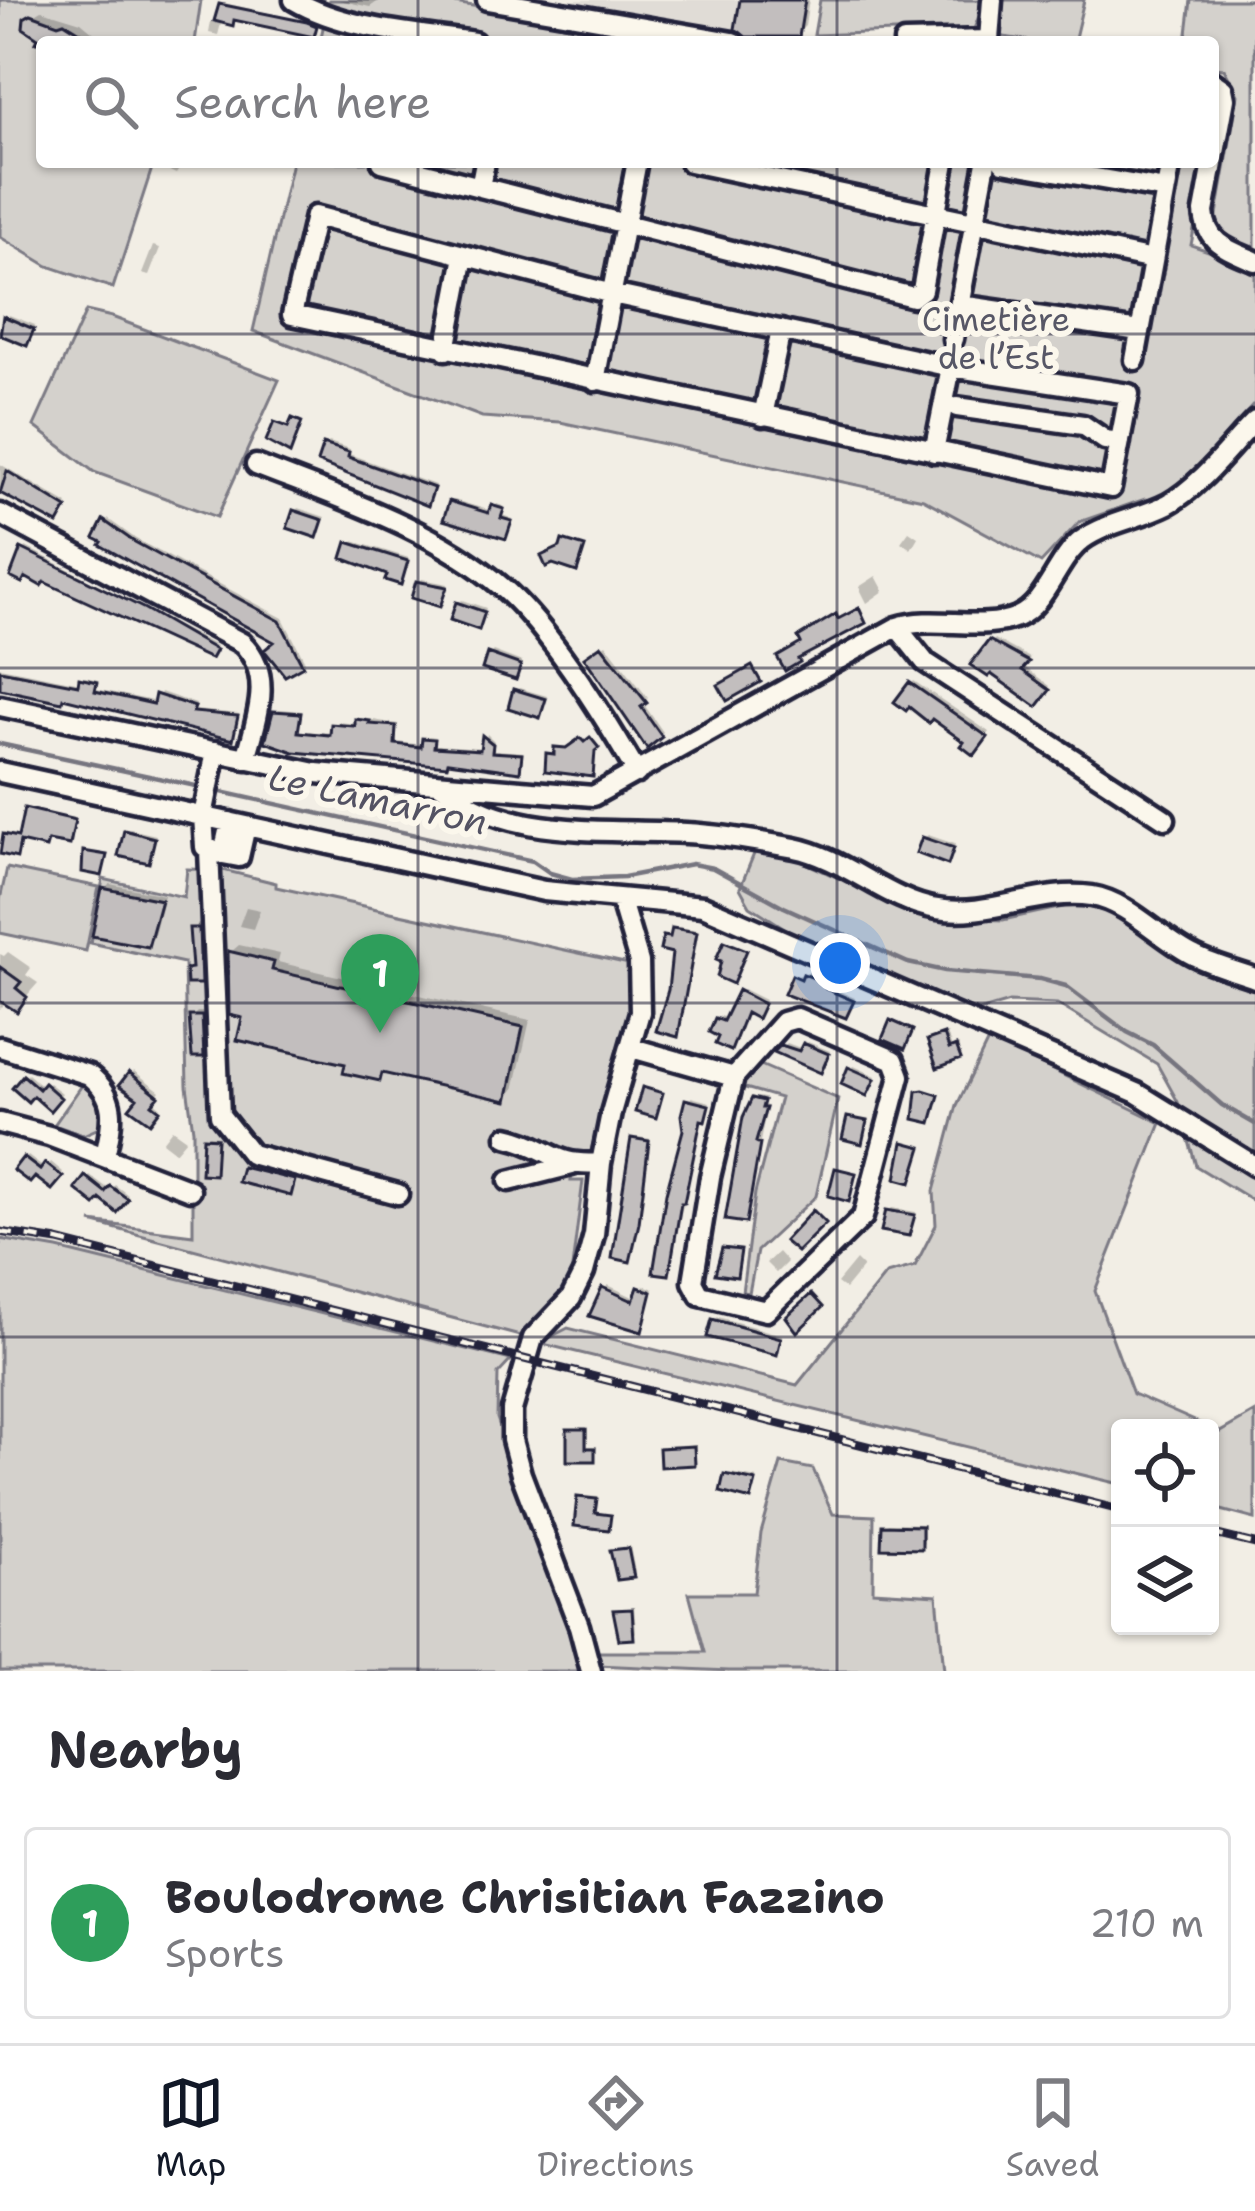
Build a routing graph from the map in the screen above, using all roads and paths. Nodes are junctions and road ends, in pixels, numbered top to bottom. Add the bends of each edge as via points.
1 (294, 0) edge
2 (488, 0) edge
3 (617, 0) edge
4 (992, 0) edge
5 (611, 21) junction
6 (360, 33) edge
7 (398, 36) edge
8 (698, 36) edge
9 (990, 36) edge
10 (1219, 86) edge
11 (1219, 135) edge
12 (406, 168) edge
13 (484, 168) edge
14 (636, 168) edge
15 (718, 168) edge
16 (945, 168) edge
17 (985, 168) edge
18 (1038, 168) edge
19 (1170, 168) edge
20 (1213, 168) edge
21 (480, 187) junction
22 (1166, 190) junction
23 (936, 214) junction
24 (975, 222) junction
25 (625, 224) junction
26 (464, 256) junction
27 (1154, 260) junction
28 (1255, 261) edge
29 (612, 294) junction
30 (960, 305) junction
31 (781, 330) junction
32 (1140, 332) junction
33 (953, 340) dead end
34 (446, 350) junction
35 (1135, 359) dead end
36 (951, 367) junction
37 (595, 381) junction
38 (957, 407) dead end
39 (763, 416) junction
40 (1255, 421) edge
41 (1120, 442) junction
42 (934, 452) junction
43 (256, 465) dead end
44 (0, 514) edge
45 (897, 627) junction
46 (0, 706) edge
47 (216, 751) junction
48 (246, 759) junction
49 (0, 772) edge
50 (637, 773) junction
51 (440, 784) junction
52 (205, 809) junction
53 (1165, 819) dead end
54 (238, 824) junction
55 (216, 852) junction
56 (621, 901) junction
57 (1255, 978) edge
58 (0, 1047) edge
59 (632, 1048) junction
60 (734, 1077) junction
61 (0, 1123) edge
62 (507, 1137) dead end
63 (104, 1156) junction
64 (601, 1162) junction
65 (572, 1165) junction
66 (1255, 1166) edge
67 (509, 1181) dead end
68 (190, 1190) dead end
69 (398, 1194) dead end
70 (591, 1671) edge

1 - 6 street
2 - 5 street
3 - 5 street
4 - 9 street
5 - 8 street
6 - 7 street
10 - 11 street via 1226,99
12 - 21 street
13 - 21 street
14 - 25 street
15 - 23 street
16 - 23 street
17 - 24 street
18 - 22 street
19 - 22 street
20 - 28 street via 1204,212 1210,237
21 - 25 street
22 - 27 street
23 - 24 street
23 - 25 street via 914,297
24 - 27 street
24 - 30 street
25 - 29 street
26 - 29 street
26 - 34 street
26 - 34 street via 315,217 292,315
27 - 32 street
29 - 31 street
29 - 37 street
30 - 32 street
30 - 33 street
31 - 36 street
31 - 39 street
32 - 35 street
34 - 37 street
36 - 41 street via 1129,394
36 - 42 street
37 - 39 street
38 - 41 street via 1083,425
39 - 42 street
40 - 45 street via 1169,503 1082,540 1019,616
41 - 42 street via 1111,488
43 - 50 street via 386,516 501,586 529,613
44 - 48 street via 242,644 261,675
45 - 50 street
45 - 53 street via 925,662
46 - 47 street
47 - 48 street
47 - 52 street
48 - 51 street
49 - 52 street
50 - 51 street via 593,796
51 - 57 street via 482,810 590,833 684,833 806,850 937,909 1098,897 1195,956
52 - 54 street
52 - 55 street via 205,847
54 - 55 street via 239,857
54 - 56 street
55 - 69 street via 220,1115 251,1154
56 - 59 street via 641,984
56 - 66 street via 688,902 733,917 1137,1093
58 - 63 street via 101,1084 112,1112
59 - 60 street
59 - 64 street
60 - 60 street via 693,1282 700,1294 766,1311 863,1217 900,1076 894,1060 797,1018 783,1022
61 - 63 street
62 - 65 street via 533,1141
63 - 68 street
64 - 65 street
64 - 70 street via 584,1272 572,1298 532,1338 512,1410 521,1474
65 - 67 street

